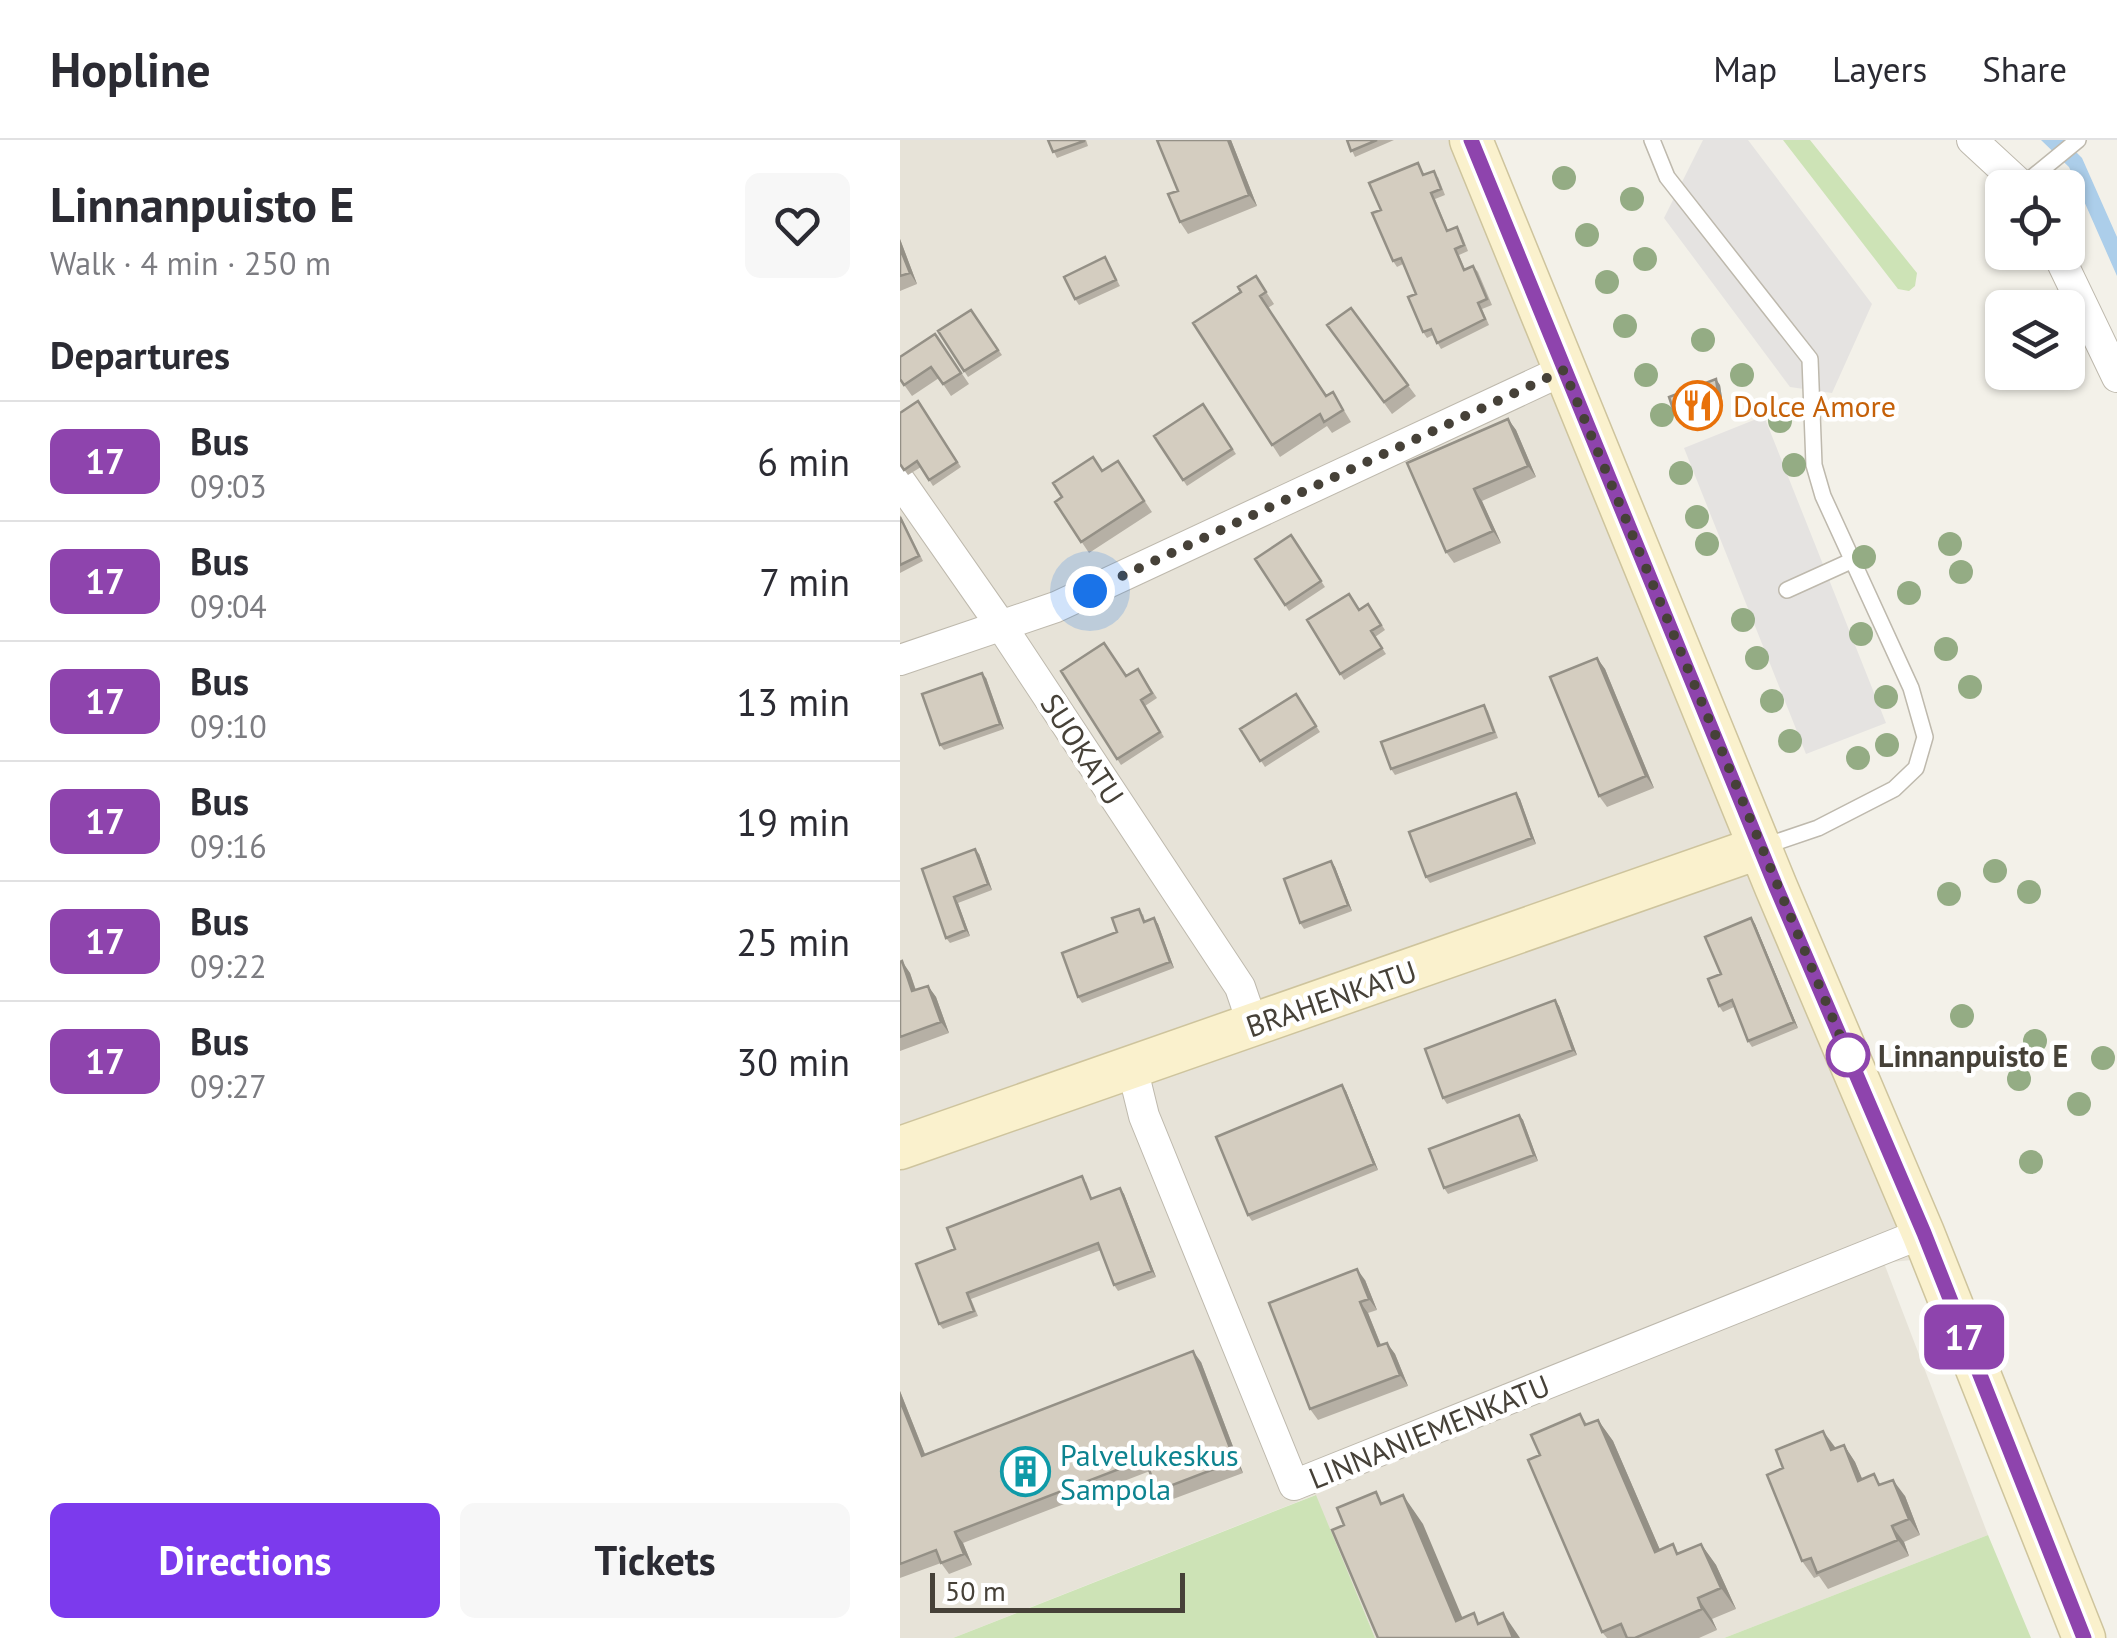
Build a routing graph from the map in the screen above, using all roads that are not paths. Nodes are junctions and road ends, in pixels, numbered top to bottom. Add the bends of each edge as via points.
1 (1470, 140) edge
2 (1652, 140) edge
3 (1972, 140) edge
4 (2078, 140) edge
5 (2016, 170) edge
6 (2042, 170) edge
7 (2066, 270) edge
8 (1564, 370) junction
9 (2117, 377) edge
10 (900, 481) edge
11 (1852, 561) junction
12 (1788, 590) dead end
13 (1002, 627) junction
14 (900, 660) edge
15 (1761, 847) junction
16 (1253, 1025) junction
17 (1132, 1067) junction
18 (900, 1148) edge
19 (1924, 1233) junction
20 (2084, 1638) edge

1 - 8 main road
2 - 11 lane via 1667,177 1810,359 1814,464
3 - 5 street
4 - 6 lane
7 - 9 street
8 - 13 street
8 - 15 main road
10 - 13 street, SUOKATU
11 - 12 lane
11 - 15 lane via 1912,688 1924,737 1916,768 1894,790
13 - 14 street
13 - 16 street, SUOKATU via 1240,987
15 - 16 main road, BRAHENKATU
15 - 19 main road
16 - 17 main road, BRAHENKATU
17 - 18 main road, BRAHENKATU
17 - 19 street, LINNANIEMENKATU via 1144,1116 1294,1485
19 - 20 main road

